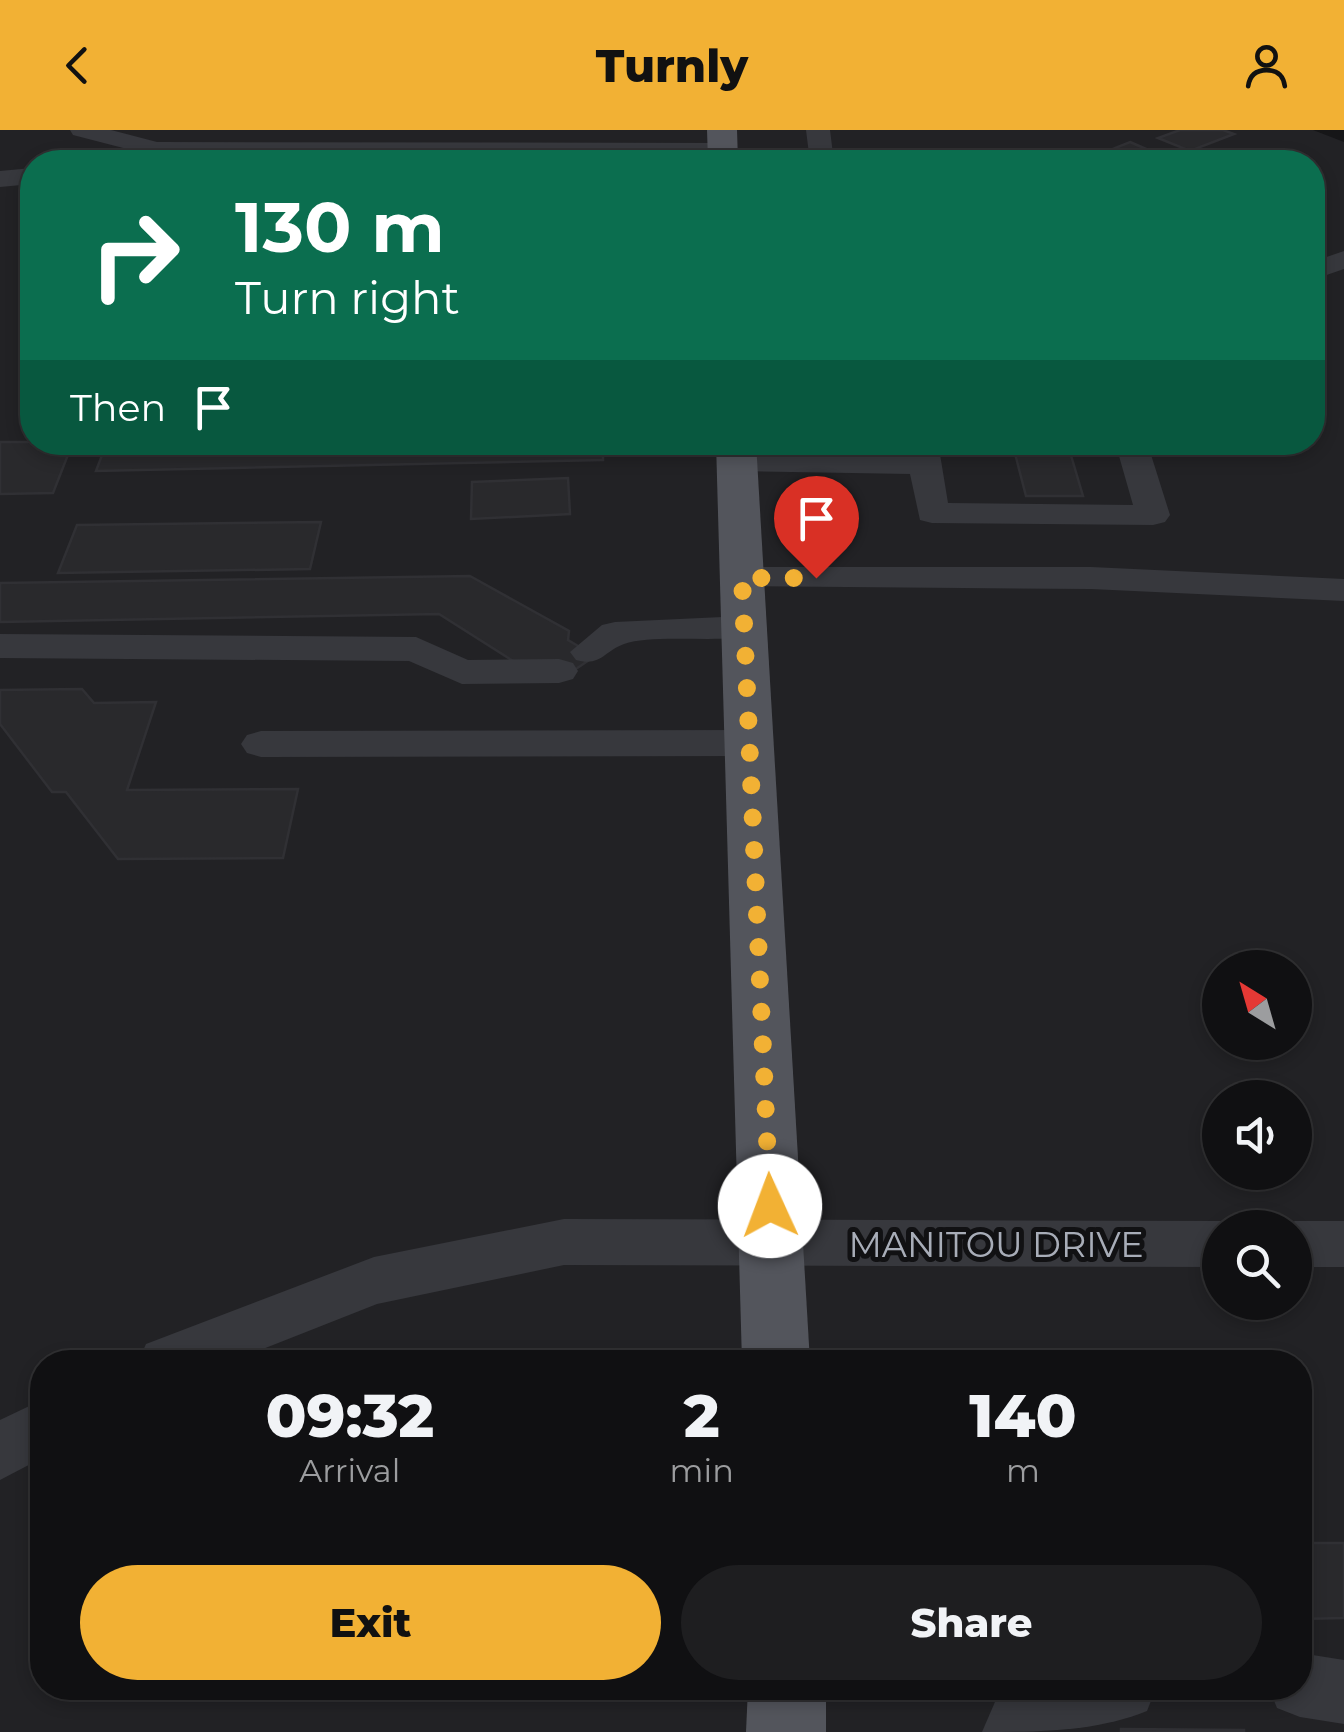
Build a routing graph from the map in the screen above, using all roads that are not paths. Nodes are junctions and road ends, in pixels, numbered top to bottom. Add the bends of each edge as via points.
1 (82, 130) edge
2 (723, 148) edge
3 (157, 149) joint
4 (736, 455) edge
5 (923, 455) edge
6 (1136, 455) edge
7 (1344, 590) edge
8 (743, 602) junction
9 (0, 646) edge
10 (750, 743) junction
11 (261, 744) dead end
12 (1202, 1244) edge
13 (1312, 1244) edge
14 (1344, 1244) edge
15 (772, 1245) junction
16 (197, 1350) edge
17 (776, 1350) edge
18 (30, 1435) edge
19 (0, 1452) edge
20 (1312, 1687) edge
21 (1344, 1692) edge
22 (786, 1700) edge
23 (1028, 1700) edge
24 (786, 1732) edge
25 (1014, 1732) edge

1 - 3 street
2 - 3 street
4 - 8 main road
5 - 6 street via 932,513 1153,515
7 - 8 street via 1091,578
8 - 9 street via 614,634 574,661 462,672 416,650
8 - 10 main road
10 - 11 street
10 - 15 main road
12 - 15 street, MANITOU DRIVE
13 - 14 street
15 - 16 street, MANITOU DRIVE via 564,1242 374,1281
15 - 17 main road
18 - 19 street
20 - 21 street
22 - 24 main road
23 - 25 street

